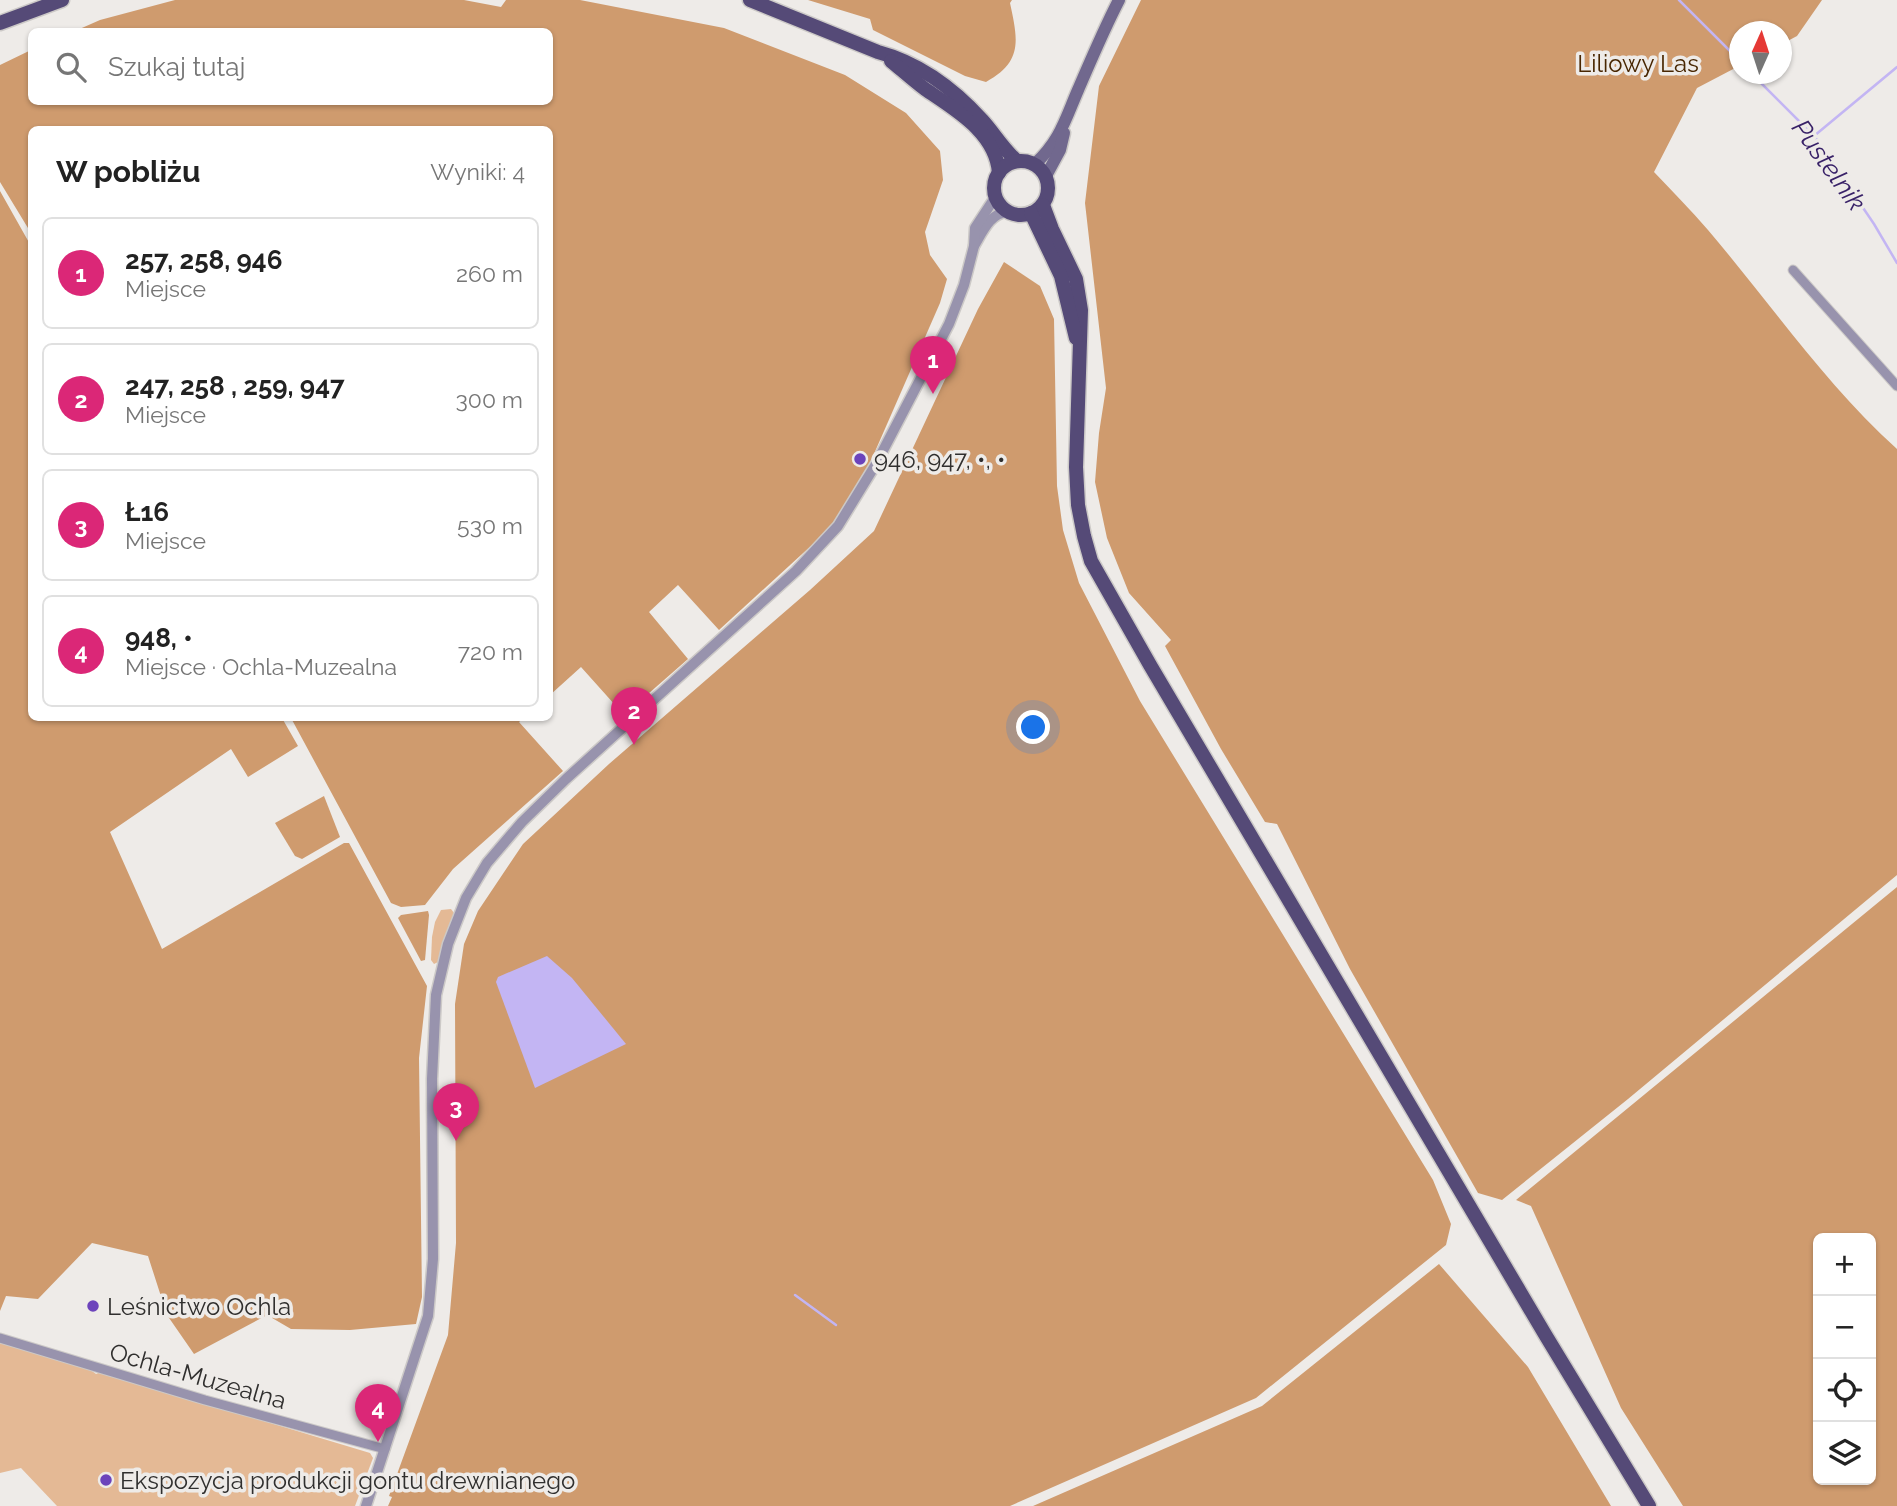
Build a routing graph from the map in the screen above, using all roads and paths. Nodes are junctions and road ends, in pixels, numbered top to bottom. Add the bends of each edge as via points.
1 (62, 0) edge
2 (750, 0) edge
3 (1119, 0) edge
4 (0, 23) edge
5 (878, 52) junction
6 (1065, 126) junction
7 (1017, 161) junction
8 (1035, 164) junction
9 (999, 173) junction
10 (1046, 176) junction
11 (995, 194) junction
12 (1037, 209) junction
13 (1007, 212) junction
14 (974, 246) junction
15 (1793, 270) dead end
16 (1897, 386) edge
17 (0, 1338) edge
18 (385, 1449) junction
19 (366, 1506) edge
20 (1649, 1506) edge

1 - 4 main road
2 - 5 main road
3 - 6 main road
5 - 7 main road via 920,69 958,96
5 - 9 main road via 965,117 990,148
6 - 8 main road
6 - 10 main road via 1060,150
7 - 8 main road
7 - 9 main road
8 - 10 main road
9 - 11 main road
10 - 12 main road via 1049,191
11 - 13 main road
11 - 14 street via 975,228
12 - 13 main road via 1023,215
12 - 20 main road via 1061,276 1079,353 1078,505 1091,561
13 - 14 street via 994,217
14 - 18 street via 945,334 838,526 796,572 522,822 487,863 466,898 448,944 436,995 428,1316
15 - 16 street
17 - 18 street, Ochla-Muzealna
18 - 19 street

